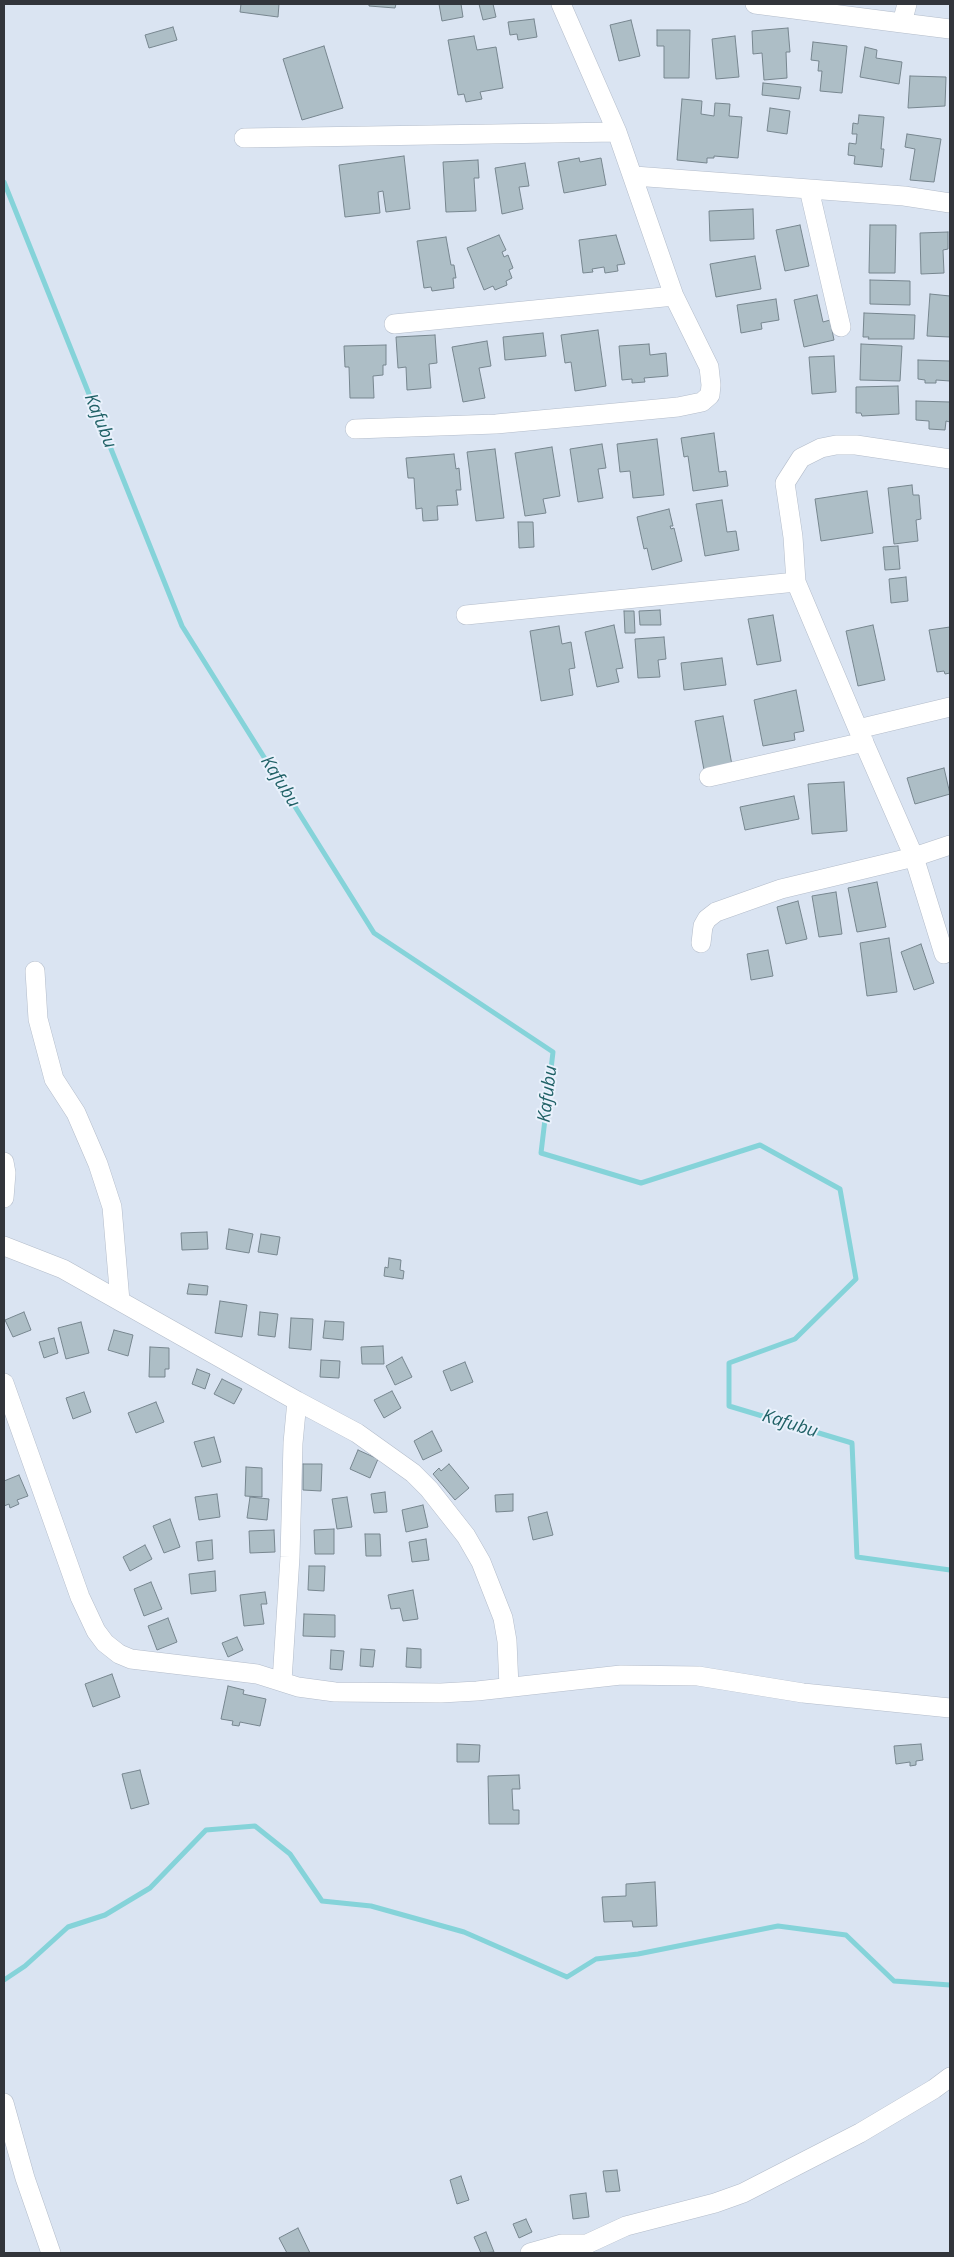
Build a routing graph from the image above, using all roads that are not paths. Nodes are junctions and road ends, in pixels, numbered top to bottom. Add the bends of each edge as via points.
1 (561, 4) edge
2 (755, 4) edge
3 (907, 4) edge
4 (902, 23) junction
5 (950, 29) edge
6 (617, 132) junction
7 (244, 138) dead end
8 (634, 176) junction
9 (809, 189) junction
10 (950, 203) edge
11 (674, 296) junction
12 (394, 324) dead end
13 (841, 327) dead end
14 (356, 430) dead end
15 (950, 459) edge
16 (796, 582) junction
17 (466, 615) dead end
18 (950, 707) edge
19 (861, 736) junction
20 (709, 777) dead end
21 (950, 845) edge
22 (914, 857) junction
23 (701, 943) dead end
24 (944, 954) dead end
25 (35, 970) dead end
26 (4, 1162) edge
27 (4, 1198) edge
28 (4, 1246) edge
29 (120, 1301) junction
30 (4, 1383) edge
31 (297, 1402) junction
32 (282, 1681) junction
33 (509, 1687) junction
34 (950, 1708) edge
35 (950, 2077) edge
36 (4, 2102) edge
37 (589, 2249) edge
38 (51, 2253) edge
39 (530, 2253) edge

1 - 6 street
2 - 4 street
3 - 4 street
4 - 5 street
6 - 7 street
6 - 8 street
8 - 9 street
8 - 11 street
9 - 10 street
9 - 13 street
11 - 12 street
11 - 14 street via 709,366 710,395 702,402 496,424
15 - 16 street via 856,445 821,448 800,458 785,483
16 - 17 street
16 - 19 street
18 - 19 street
19 - 20 street
19 - 22 street
21 - 22 street
22 - 23 street via 781,889 716,912 707,919
22 - 24 street
25 - 29 street via 38,1019 54,1079 76,1113 112,1207
26 - 27 street
28 - 29 street via 63,1269
29 - 31 street
30 - 32 street via 80,1597 96,1631 106,1643 131,1659 257,1674
31 - 32 street
31 - 33 street via 357,1433 399,1462 429,1489 466,1536 481,1562 503,1618
32 - 33 street via 316,1691 335,1692 441,1693
33 - 34 street via 621,1675 698,1676 803,1693
35 - 37 street via 860,2133 743,2194 626,2226
36 - 38 street via 25,2178
37 - 39 street via 562,2244

